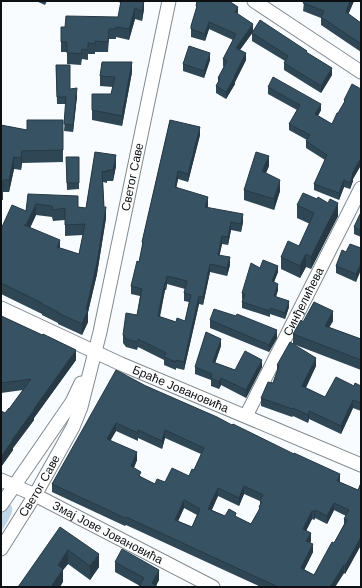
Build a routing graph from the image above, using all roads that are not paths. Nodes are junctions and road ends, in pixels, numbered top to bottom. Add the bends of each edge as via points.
1 (169, 1) edge
2 (254, 1) edge
3 (361, 72) edge
4 (361, 188) edge
5 (1, 308) edge
6 (96, 353) junction
7 (246, 416) junction
8 (361, 465) edge
9 (1, 480) edge
10 (14, 486) junction
11 (35, 495) junction
12 (1, 505) edge
13 (1, 549) edge
14 (213, 587) edge

1 - 6 street, Светог Саве
2 - 3 street
4 - 7 street, Синђелићева
5 - 6 street, Браће Јовановића
6 - 7 street, Браће Јовановића
6 - 10 street, Светог Саве via 72,402
6 - 11 street, Светог Саве via 73,427
7 - 8 street, Браће Јовановића
9 - 10 street, Змај Јове Јовановића
10 - 11 street, Змај Јове Јовановића
10 - 12 street, Светог Саве
11 - 13 street, Светог Саве
11 - 14 street, Змај Јове Јовановића

